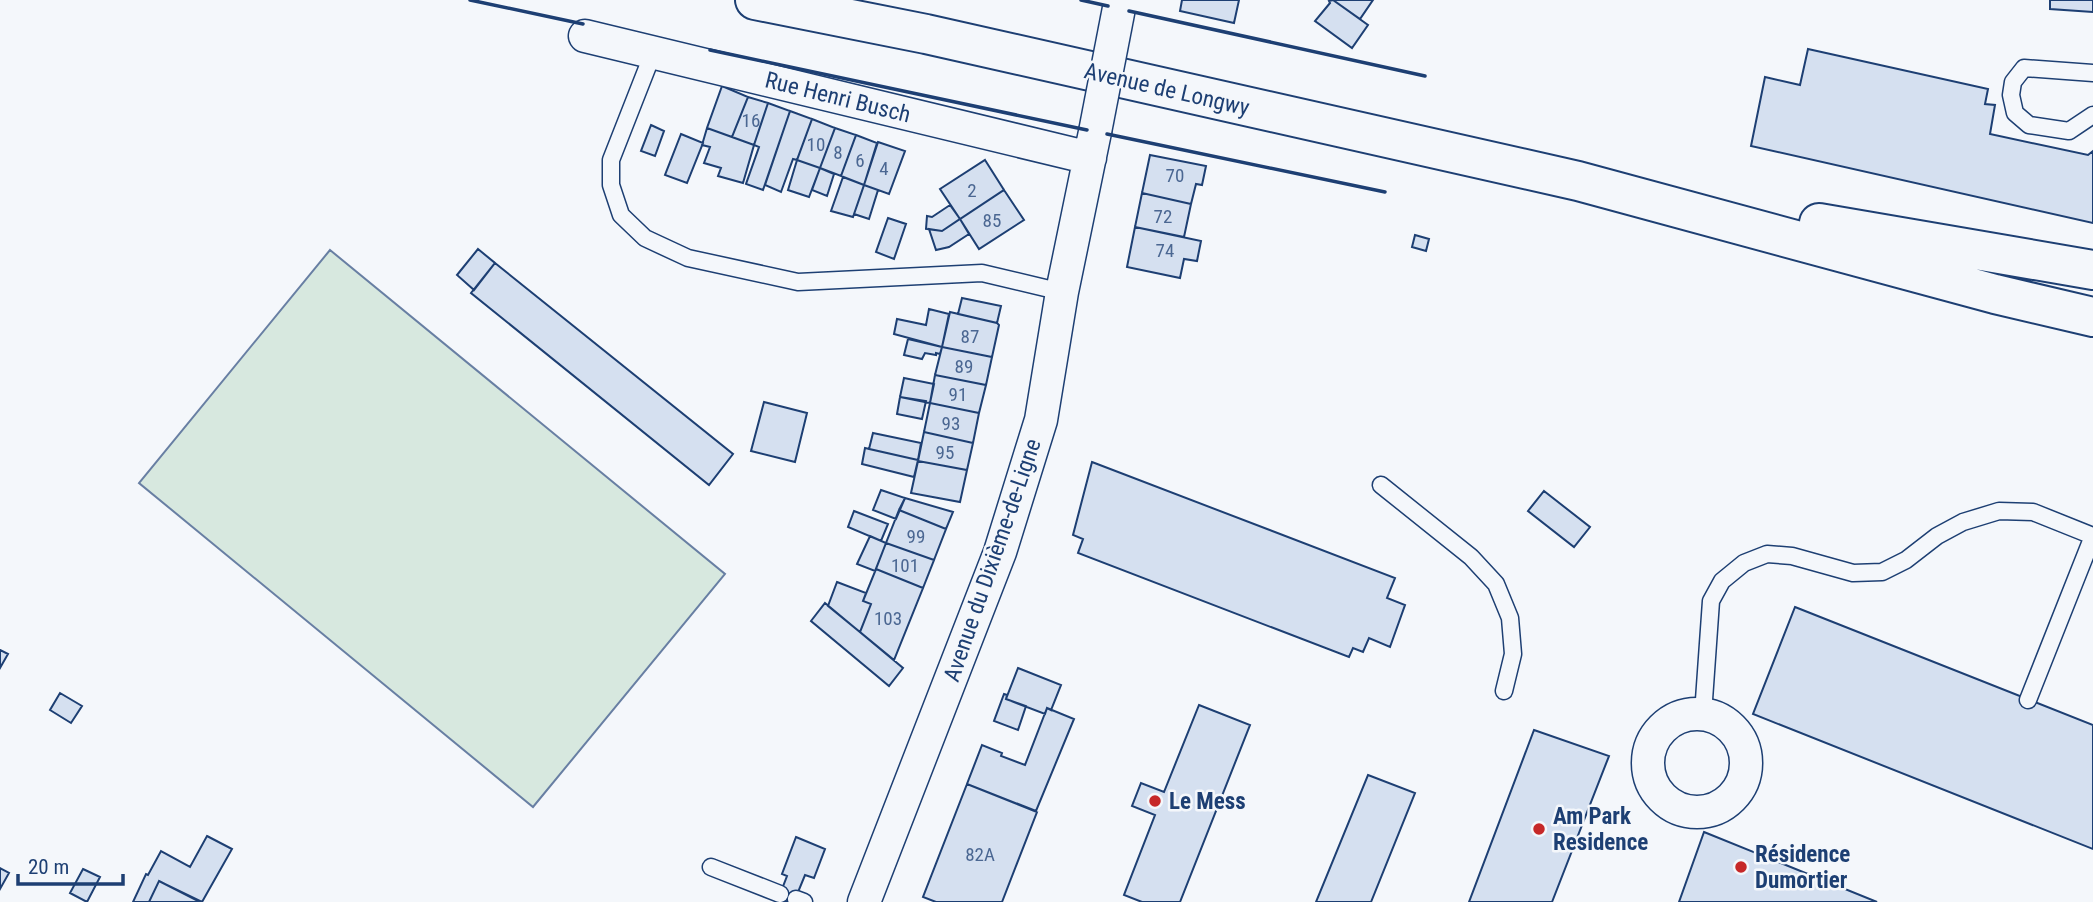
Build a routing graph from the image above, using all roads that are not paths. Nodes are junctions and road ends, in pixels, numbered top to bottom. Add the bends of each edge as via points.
1 (755, 0) edge
2 (1120, 4) edge
3 (585, 36) dead end
4 (653, 53) junction
5 (2093, 73) edge
6 (2093, 115) edge
7 (1093, 145) junction
8 (1578, 181) junction
9 (2093, 271) edge
10 (1062, 292) junction
11 (2093, 317) edge
12 (1381, 485) dead end
13 (2093, 536) edge
14 (1504, 691) dead end
15 (2028, 700) dead end
16 (1703, 714) dead end
17 (711, 867) dead end
18 (780, 894) dead end
19 (864, 902) edge

1 - 8 main road, Avenue de Longwy via 926,34
2 - 7 street, Avenue du Dixième-de-Ligne, bridge
3 - 4 street, Rue Henri Busch
4 - 7 street, Rue Henri Busch
4 - 10 lane via 611,160 611,185 621,215 645,238 688,258 798,282 982,273
5 - 6 lane via 2024,68 2013,82 2011,95 2015,113 2029,125 2069,131
7 - 10 street, Avenue du Dixième-de-Ligne
8 - 9 main road
8 - 11 main road
10 - 19 street, Avenue du Dixième-de-Ligne via 1041,420 1000,552
12 - 14 lane via 1471,557 1496,584 1510,618 1513,654
13 - 15 lane
13 - 16 lane via 2033,512 1999,511 1963,522 1882,572 1853,573 1768,554 1744,563 1722,582 1711,601
17 - 18 lane

